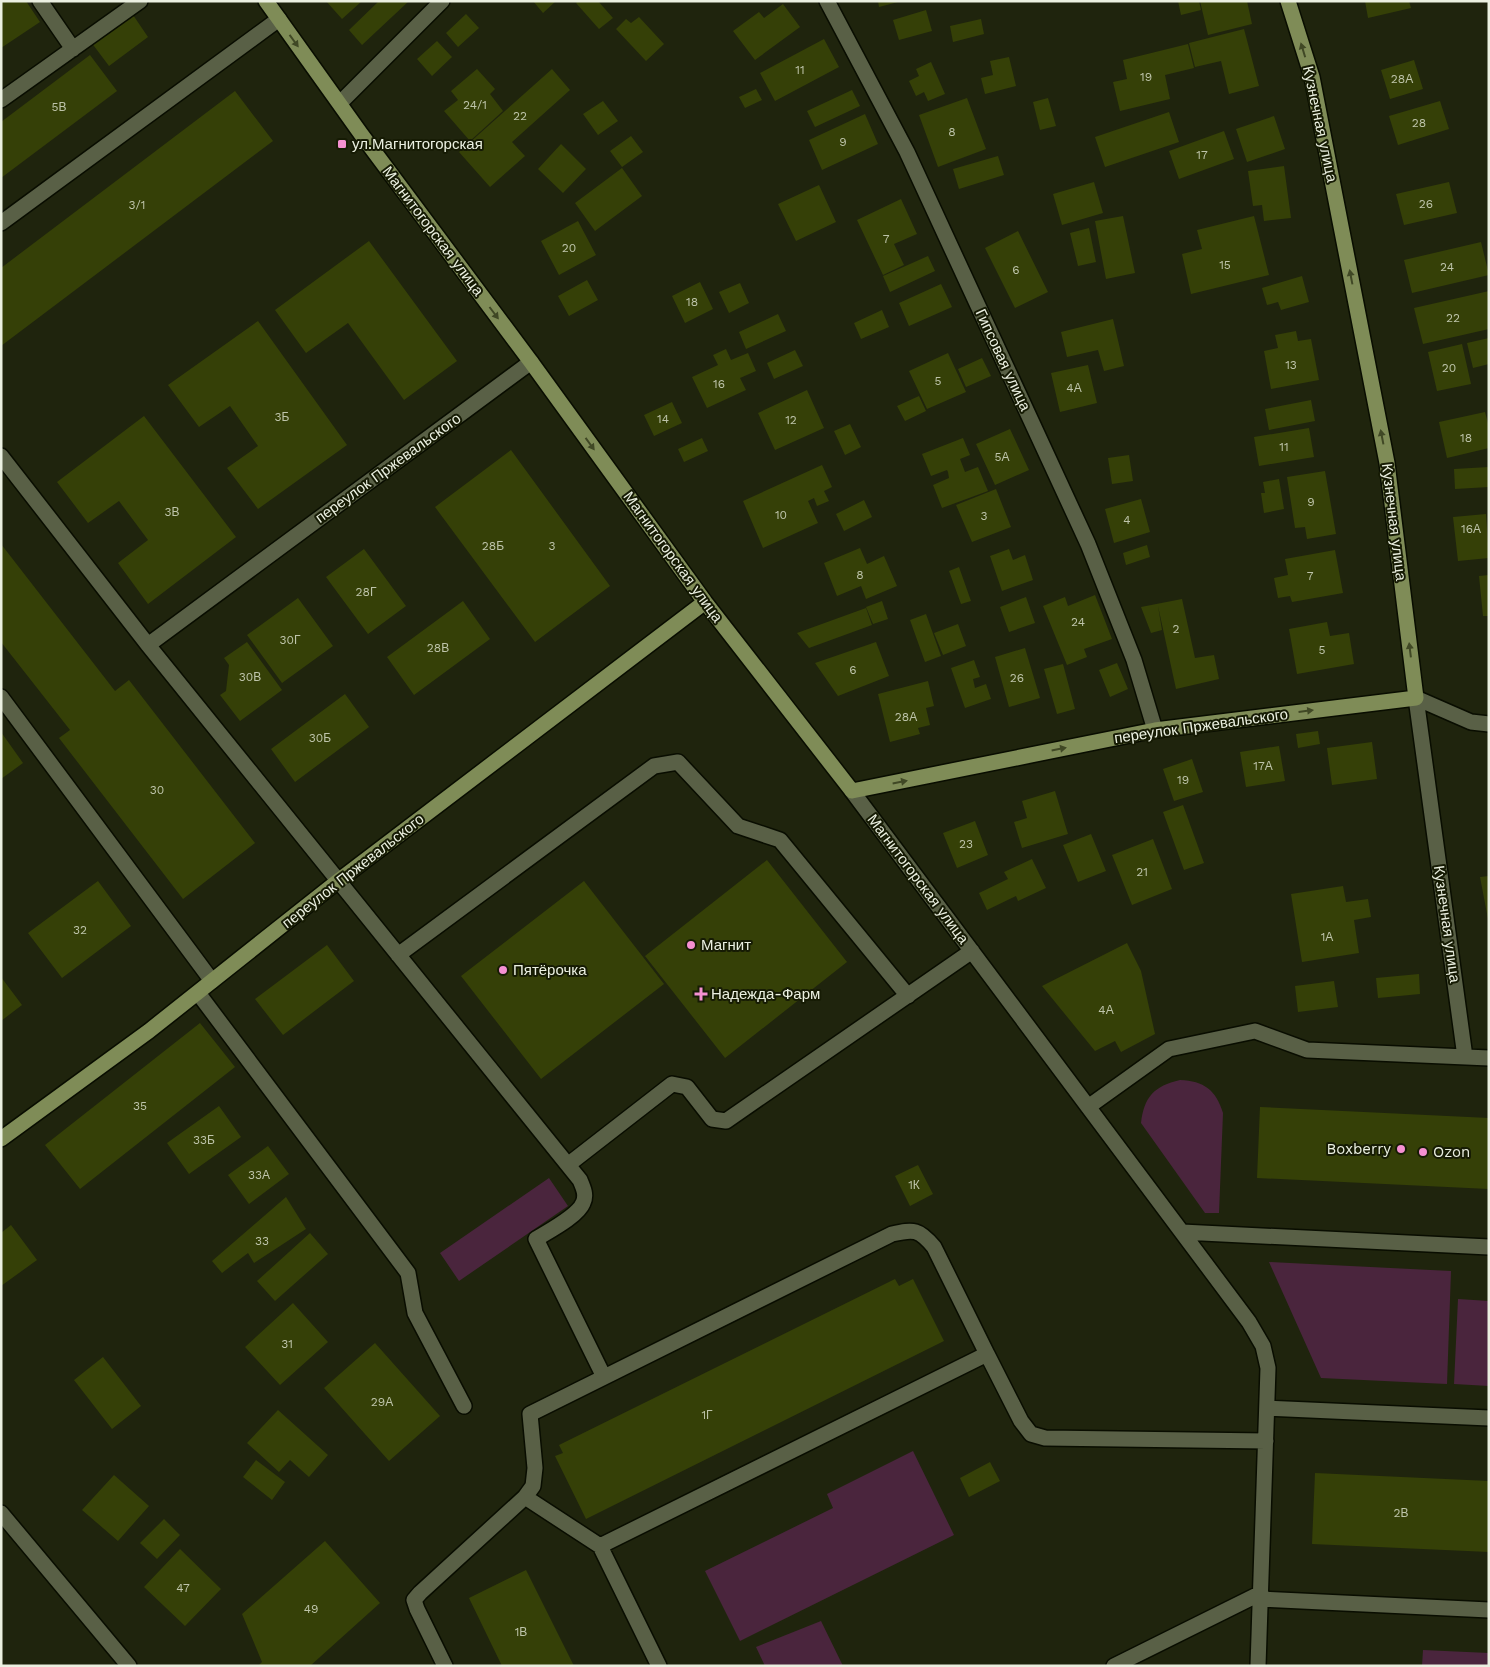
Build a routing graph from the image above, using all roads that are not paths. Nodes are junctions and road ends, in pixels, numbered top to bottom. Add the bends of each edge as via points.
1 (40, 1) edge
2 (140, 1) edge
3 (266, 1) edge
4 (442, 1) edge
5 (827, 1) edge
6 (1288, 1) edge
7 (279, 19) junction
8 (73, 49) junction
9 (1, 100) edge
10 (340, 103) junction
11 (1, 223) edge
12 (531, 362) junction
13 (1, 456) edge
14 (705, 602) junction
15 (148, 645) junction
16 (1, 697) edge
17 (1416, 698) junction
18 (1489, 724) edge
19 (1155, 730) junction
20 (852, 791) junction
21 (338, 881) junction
22 (972, 951) junction
23 (398, 956) junction
24 (212, 982) junction
25 (198, 993) junction
26 (908, 996) junction
27 (1465, 1054) junction
28 (1489, 1058) edge
29 (1088, 1107) junction
30 (1, 1139) edge
31 (569, 1164) junction
32 (1182, 1232) junction
33 (1489, 1246) edge
34 (987, 1354) junction
35 (604, 1377) junction
36 (464, 1406) dead end
37 (1267, 1408) junction
38 (1489, 1418) edge
39 (1266, 1441) junction
40 (525, 1497) junction
41 (1, 1513) edge
42 (600, 1546) junction
43 (1261, 1596) junction
44 (1489, 1610) edge
45 (1135, 1661) edge
46 (129, 1666) edge
47 (445, 1666) edge
48 (659, 1666) edge
49 (1114, 1666) edge
50 (1258, 1666) edge

1 - 8 street
2 - 8 street
3 - 7 main road, Магнитогорская улица
4 - 10 street
5 - 19 street, Гипсовая улица via 907,152 1088,544 1134,660
17 -> 6 main road, Кузнечная улица via 1387,463 1312,77
7 -> 10 main road, Магнитогорская улица
7 - 11 street
8 - 9 street
10 -> 12 main road, Магнитогорская улица
12 -> 14 main road, Магнитогорская улица
12 - 15 street, переулок Пржевальского
13 - 15 street
14 - 20 main road, Магнитогорская улица
14 - 21 main road, переулок Пржевальского
15 - 21 street
16 - 24 street
17 - 18 street via 1472,722
19 -> 17 main road, переулок Пржевальского
17 - 27 street, Кузнечная улица
20 -> 19 main road, переулок Пржевальского
20 - 22 street, Магнитогорская улица
21 - 23 street
21 - 24 main road, переулок Пржевальского
22 - 26 street
22 - 29 street, Магнитогорская улица
23 - 26 street via 654,766 678,762 738,826 780,840
23 - 31 street
24 - 25 main road, переулок Пржевальского
25 - 30 main road, переулок Пржевальского
25 - 36 street via 408,1272 415,1314
26 - 31 street via 726,1121 712,1120 687,1087 672,1084
27 - 28 street
27 - 29 street via 1307,1050 1255,1031 1245,1032 1169,1049
29 - 32 street, Магнитогорская улица
31 - 35 street via 585,1191 584,1202 578,1211 536,1239
32 - 33 street
32 - 37 street, Магнитогорская улица via 1263,1346 1268,1368
34 - 35 street via 934,1247 925,1236 910,1230 892,1234
34 - 39 street via 1031,1434 1045,1438
34 - 42 street
35 - 40 street via 530,1414 535,1468 533,1486
37 - 38 street
37 - 39 street, Магнитогорская улица
39 - 43 street, Магнитогорская улица
40 - 42 street
40 - 47 street via 414,1600
41 - 46 street
42 - 48 street
43 - 44 street
43 - 45 street
43 - 50 street, Магнитогорская улица
45 - 49 street

